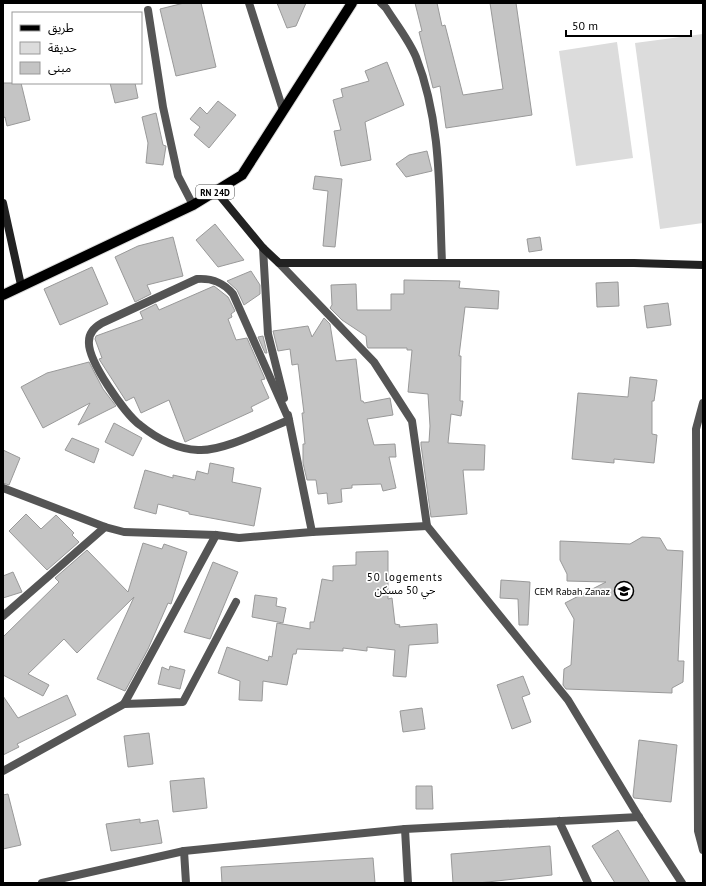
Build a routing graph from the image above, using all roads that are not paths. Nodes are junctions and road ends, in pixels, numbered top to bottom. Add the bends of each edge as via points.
1 (249, 3) edge
2 (352, 3) edge
3 (380, 3) edge
4 (148, 10) dead end
5 (283, 110) junction
6 (216, 191) junction
7 (3, 203) edge
8 (193, 205) junction
9 (263, 248) junction
10 (280, 263) junction
11 (442, 263) junction
12 (703, 265) edge
13 (21, 285) junction
14 (3, 295) edge
15 (703, 403) edge
16 (701, 417) edge
17 (289, 420) junction
18 (3, 488) edge
19 (427, 526) junction
20 (105, 527) junction
21 (312, 532) junction
22 (216, 535) junction
23 (236, 602) dead end
24 (3, 616) edge
25 (124, 704) junction
26 (701, 742) edge
27 (3, 771) edge
28 (639, 817) junction
29 (559, 821) junction
30 (405, 829) junction
31 (703, 850) edge
32 (184, 851) junction
33 (42, 883) edge
34 (186, 883) edge
35 (408, 883) edge
36 (588, 883) edge
37 (682, 883) edge

1 - 5 street
2 - 5 main road, RN 24D
3 - 11 street via 386,8 416,56 429,100 437,144
4 - 8 street via 163,108 178,176
5 - 6 main road, RN 24D via 242,175
6 - 8 main road, RN 24D
6 - 9 street
7 - 13 street
8 - 13 main road, RN 24D
9 - 10 street
9 - 17 street via 268,334
10 - 11 street
10 - 19 street via 374,362 412,421
11 - 12 street
13 - 14 main road, RN 24D
15 - 16 street
16 - 26 street via 696,429
17 - 17 street via 237,301 228,287 221,283 205,279 189,282 102,323 91,333 88,340 89,348 117,400 132,418 160,439 189,449 209,450
17 - 21 street
18 - 20 street
19 - 21 street
19 - 28 street via 568,700
20 - 22 street via 124,532
20 - 24 street
21 - 22 street via 239,538
22 - 25 street
23 - 25 street via 183,702
25 - 27 street
26 - 31 street via 698,831
28 - 29 street
28 - 37 street
29 - 30 street
29 - 36 street
30 - 32 street
30 - 35 street
32 - 33 street
32 - 34 street

